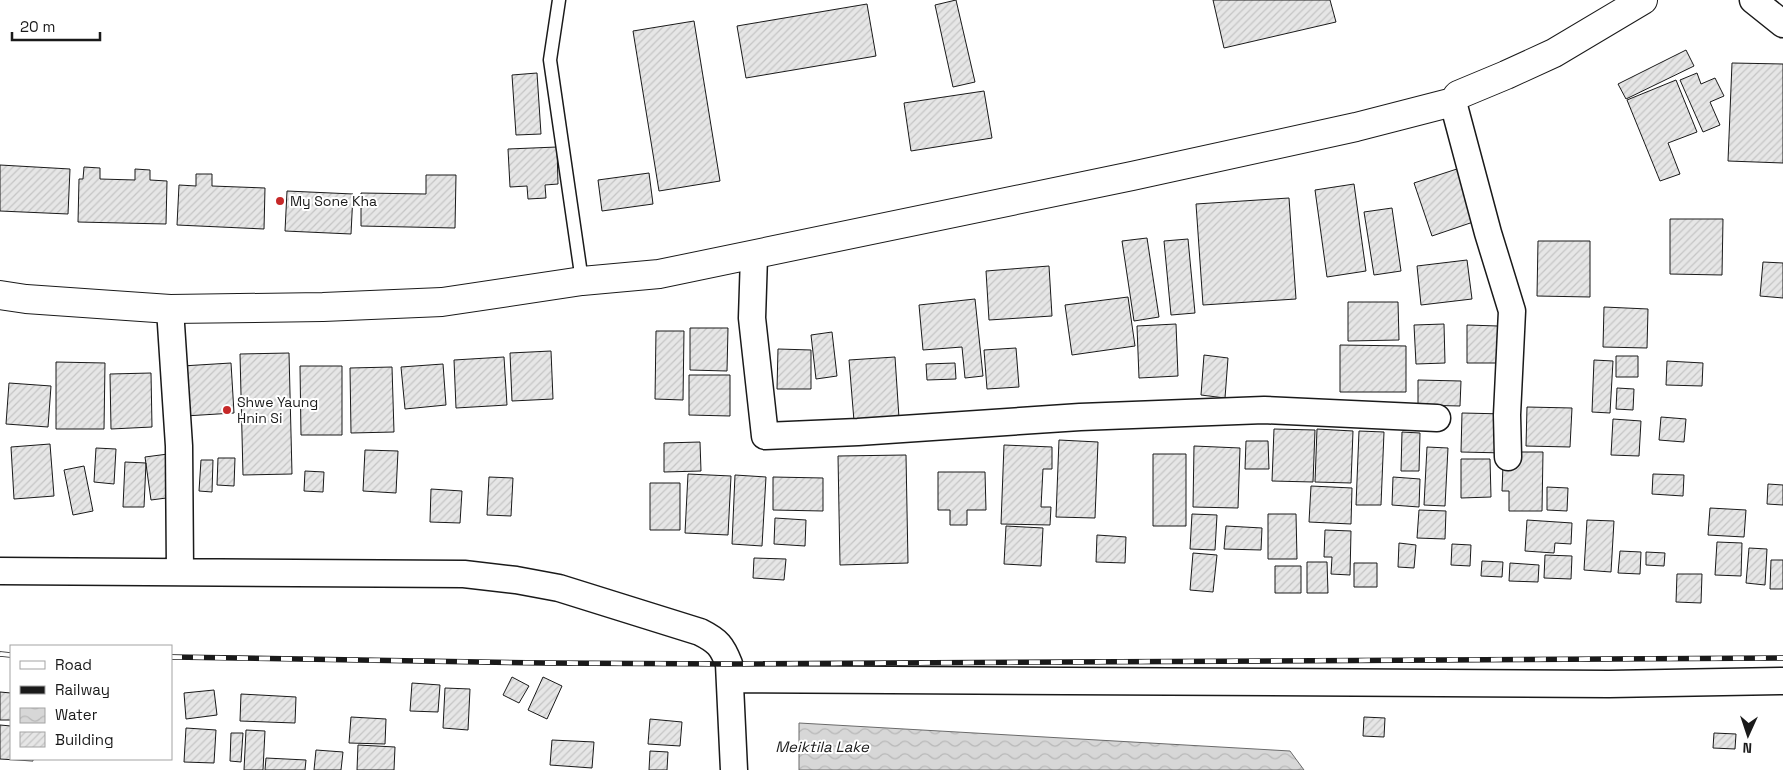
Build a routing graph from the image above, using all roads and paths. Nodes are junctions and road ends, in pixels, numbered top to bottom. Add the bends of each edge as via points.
1 (559, 0) edge
2 (1643, 0) edge
3 (1753, 0) edge
4 (1783, 24) edge
5 (1452, 102) junction
6 (754, 256) junction
7 (582, 281) junction
8 (0, 295) edge
9 (170, 309) junction
10 (1437, 418) dead end
11 (1508, 457) dead end
12 (0, 571) edge
13 (180, 571) junction
14 (730, 679) junction
15 (1783, 681) edge
16 (734, 770) edge

1 - 7 lane via 550,60
2 - 5 highway via 1554,53 1458,95
3 - 4 street
5 - 6 highway via 1142,174
5 - 11 street via 1512,311
6 - 7 highway via 659,274
6 - 10 street via 752,318 765,436 1080,417 1264,410
7 - 9 highway via 442,302
8 - 9 highway
9 - 13 street via 179,446
12 - 13 street
13 - 14 street via 464,574 559,588 714,639 723,649 729,664
14 - 15 street via 1600,684
14 - 16 street

